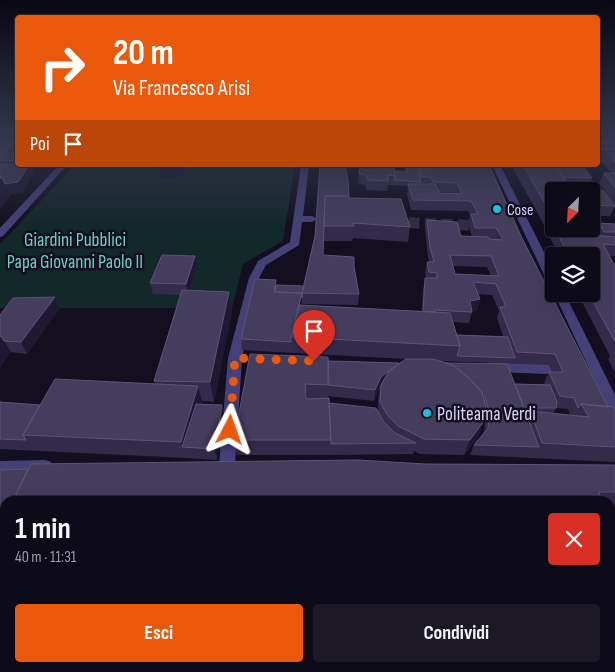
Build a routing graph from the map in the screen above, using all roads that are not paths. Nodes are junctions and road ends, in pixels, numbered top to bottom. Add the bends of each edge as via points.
1 (58, 167) edge
2 (305, 167) edge
3 (497, 167) edge
4 (297, 219) junction
5 (312, 219) dead end
6 (0, 234) edge
7 (545, 267) edge
8 (563, 302) edge
9 (480, 367) edge
10 (548, 369) dead end
11 (579, 369) edge
12 (596, 370) junction
13 (615, 409) edge
14 (227, 465) junction
15 (208, 466) edge
16 (247, 466) edge
17 (59, 467) edge
18 (0, 468) edge

1 - 6 street
2 - 4 street
3 - 7 street via 523,227
4 - 5 street
4 - 14 street via 295,243 262,263 254,278
8 - 12 street
9 - 10 street
11 - 12 street
12 - 13 street
14 - 15 street
14 - 16 street
17 - 18 street

